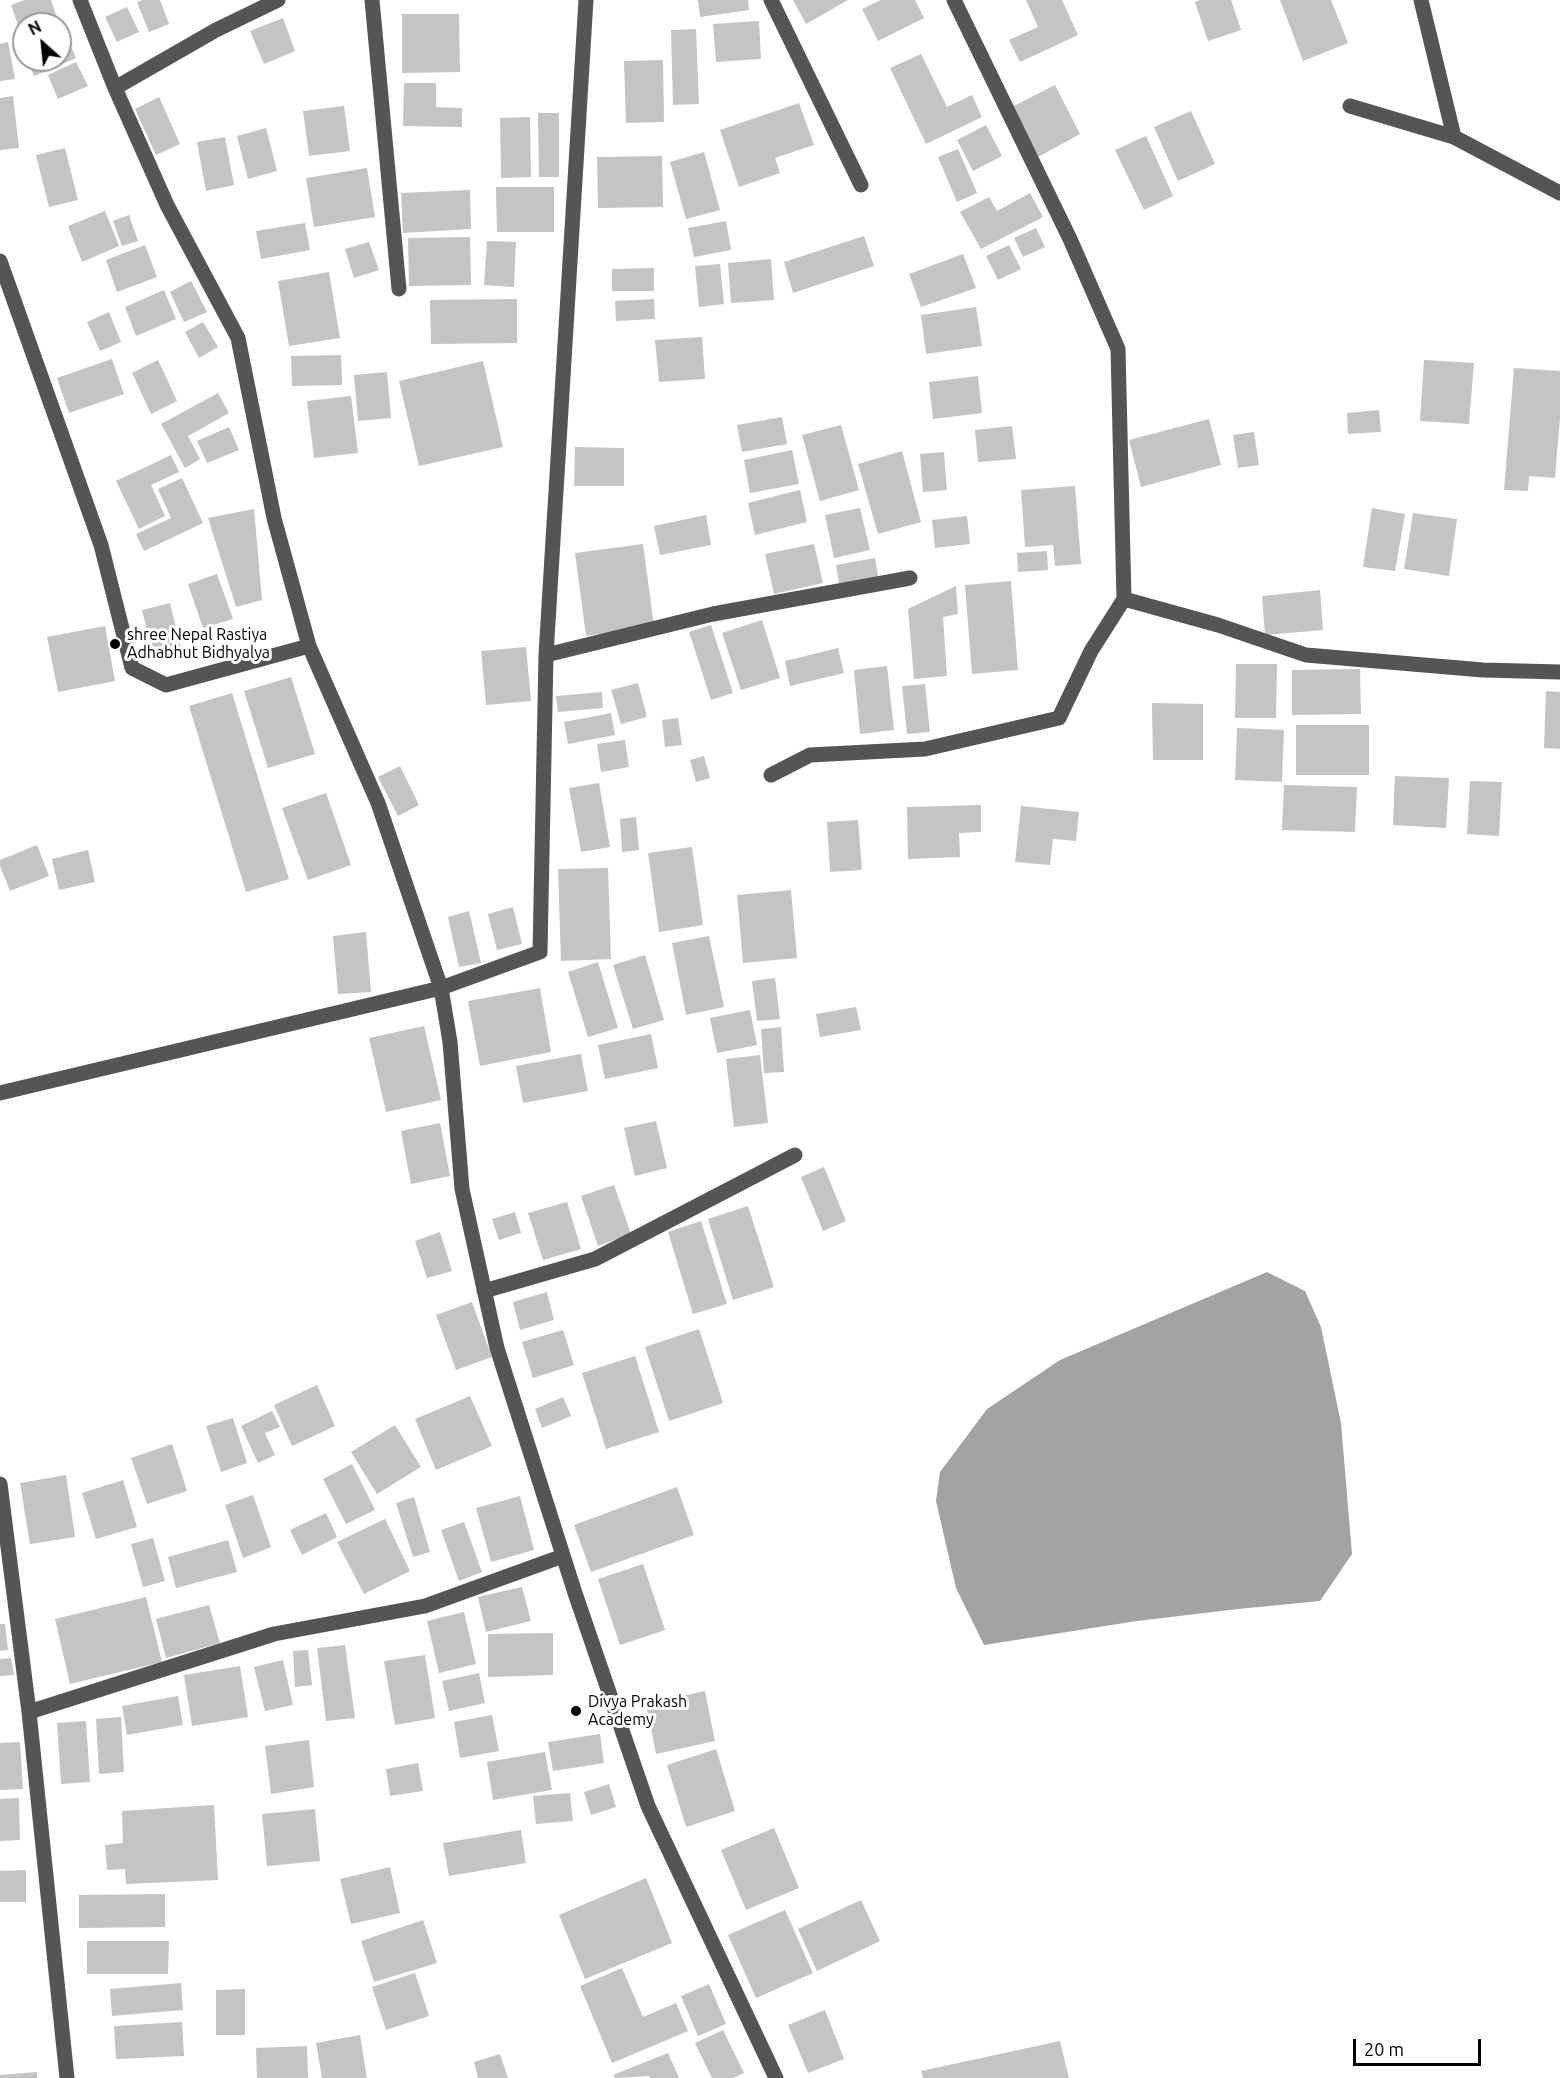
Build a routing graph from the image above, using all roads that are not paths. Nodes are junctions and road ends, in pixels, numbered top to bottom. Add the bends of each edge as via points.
1 (80, 0) edge
2 (278, 0) edge
3 (372, 0) edge
4 (586, 0) edge
5 (771, 0) edge
6 (954, 0) edge
7 (1421, 0) edge
8 (115, 88) junction
9 (1350, 106) dead end
10 (1454, 137) junction
11 (861, 185) dead end
12 (1560, 193) edge
13 (0, 261) edge
14 (399, 289) dead end
15 (910, 578) dead end
16 (1124, 599) junction
17 (309, 646) junction
18 (546, 655) junction
19 (1560, 672) edge
20 (771, 775) dead end
21 (441, 988) junction
22 (0, 1093) edge
23 (795, 1155) dead end
24 (484, 1291) junction
25 (0, 1484) edge
26 (563, 1556) junction
27 (29, 1712) junction
28 (67, 2078) edge
29 (776, 2078) edge

1 - 8 street
2 - 8 street via 216,30
3 - 14 street
4 - 18 street
5 - 11 street
6 - 16 street via 1070,239 1118,349
7 - 10 street
8 - 17 street via 167,205 238,338 274,518
9 - 10 street
10 - 12 street
13 - 17 street via 101,545 132,668 166,685
15 - 18 street via 713,614
16 - 19 street via 1306,655 1483,670
16 - 20 street via 1091,651 1059,718 925,749 810,755
17 - 21 street via 378,803
18 - 21 street via 540,952
21 - 22 street
21 - 24 street via 450,1042 462,1189
23 - 24 street via 595,1259
24 - 26 street via 496,1348
25 - 27 street
26 - 27 street via 425,1606 274,1634
26 - 29 street via 648,1806
27 - 28 street

